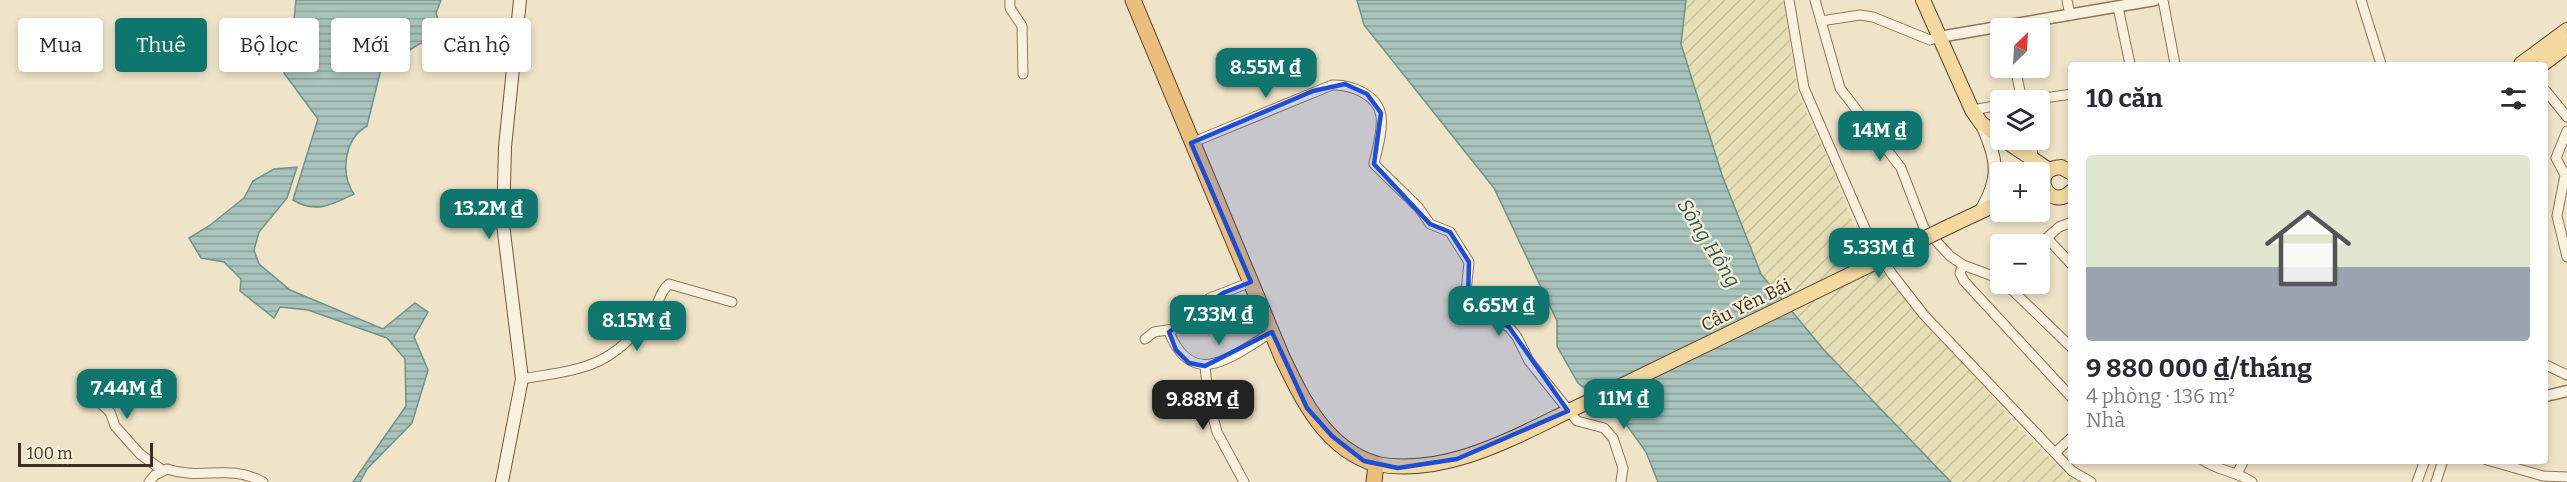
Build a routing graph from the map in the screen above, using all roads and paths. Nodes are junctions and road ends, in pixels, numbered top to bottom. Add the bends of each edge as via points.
1 (520, 0) edge
2 (1010, 0) edge
3 (1133, 0) edge
4 (1789, 0) edge
5 (1815, 0) edge
6 (1923, 0) edge
7 (2067, 0) edge
8 (2155, 0) edge
9 (2163, 0) edge
10 (2361, 0) edge
11 (2118, 7) junction
12 (2070, 15) junction
13 (2050, 19) edge
14 (1821, 21) junction
15 (1990, 30) edge
16 (2567, 30) edge
17 (1939, 38) junction
18 (2567, 46) edge
19 (2130, 62) edge
20 (2175, 62) edge
21 (2380, 62) edge
22 (2524, 62) edge
23 (2546, 62) edge
24 (1023, 74) dead end
25 (2548, 93) edge
26 (2068, 94) edge
27 (2050, 97) edge
28 (1990, 107) edge
29 (1972, 110) junction
30 (2567, 117) edge
31 (1981, 123) junction
32 (1990, 129) edge
33 (2567, 131) edge
34 (1191, 143) junction
35 (2019, 150) edge
36 (2032, 150) edge
37 (2034, 160) junction
38 (2059, 171) edge
39 (2068, 194) edge
40 (2050, 197) edge
41 (2055, 197) junction
42 (1990, 207) edge
43 (1980, 212) junction
44 (2068, 225) edge
45 (2050, 236) edge
46 (2050, 247) edge
47 (2567, 257) edge
48 (2068, 262) edge
49 (1963, 265) junction
50 (1990, 275) edge
51 (1251, 282) junction
52 (2016, 294) edge
53 (732, 302) dead end
54 (1169, 332) junction
55 (1272, 332) junction
56 (1145, 339) dead end
57 (2068, 344) edge
58 (1205, 366) junction
59 (2548, 366) edge
60 (2567, 375) edge
61 (522, 379) junction
62 (2567, 391) edge
63 (2068, 394) edge
64 (2548, 396) edge
65 (82, 397) dead end
66 (1568, 411) junction
67 (2068, 441) edge
68 (2055, 453) junction
69 (1376, 464) junction
70 (2209, 464) edge
71 (2242, 464) edge
72 (2424, 464) edge
73 (2442, 464) edge
74 (2501, 464) edge
75 (162, 470) junction
76 (2238, 472) junction
77 (2567, 477) edge
78 (149, 482) edge
79 (263, 482) edge
80 (502, 482) edge
81 (1244, 482) edge
82 (1374, 482) edge
83 (1621, 482) edge
84 (2091, 482) edge
85 (2252, 482) edge
86 (2417, 482) edge
87 (2436, 482) edge

1 - 61 main road via 503,224
2 - 24 street via 1010,8 1022,26
3 - 34 highway
4 - 68 street via 1804,88 1871,242 1924,315
5 - 14 street
6 - 17 main road
7 - 12 street
8 - 11 street
9 - 20 street
10 - 21 street
11 - 12 street
11 - 19 street
12 - 13 street
14 - 17 street via 1860,15 1930,40
14 - 49 street via 1840,88 1901,168 1924,228
15 - 17 street
16 - 22 main road
17 - 29 main road
18 - 23 main road
25 - 30 street
26 - 27 street
28 - 29 street
29 - 31 main road
31 - 32 main road
31 - 43 main road via 1992,146 1996,173
33 - 47 street via 2556,158 2565,175 2557,216
34 - 51 highway
34 - 66 street via 1332,85 1345,84 1366,94 1381,113 1374,164 1430,224 1450,232 1468,262 1468,301 1509,327 1529,361
35 - 37 main road
36 - 37 street
37 - 38 main road
38 - 41 main road via 2044,178 2044,188
39 - 41 main road
40 - 41 main road
42 - 43 main road, Cầu Yên Bái
43 - 66 main road, Cầu Yên Bái, bridge
44 - 45 street
46 - 48 street
49 - 50 street
49 - 63 street via 1960,273 1964,281
51 - 54 street via 1210,298
51 - 55 highway
52 - 57 street
53 - 61 street via 669,284 653,314 610,356 577,370
54 - 56 street via 1154,332
54 - 58 street via 1176,350 1189,363
55 - 58 street via 1243,351
55 - 69 highway via 1307,408 1349,452
58 - 81 street via 1217,432
59 - 60 street
61 - 80 main road
62 - 64 street
65 - 75 street via 98,401 140,454
66 - 69 main road, Cầu Yên Bái via 1457,459 1398,468
66 - 83 street via 1577,421 1604,428 1613,438 1623,468
67 - 68 street
68 - 84 street via 2072,471
69 - 82 highway
70 - 76 street
71 - 76 street
72 - 86 street
73 - 87 street
74 - 77 street via 2543,476
75 - 78 street
75 - 79 street via 190,475 233,471
76 - 85 street

